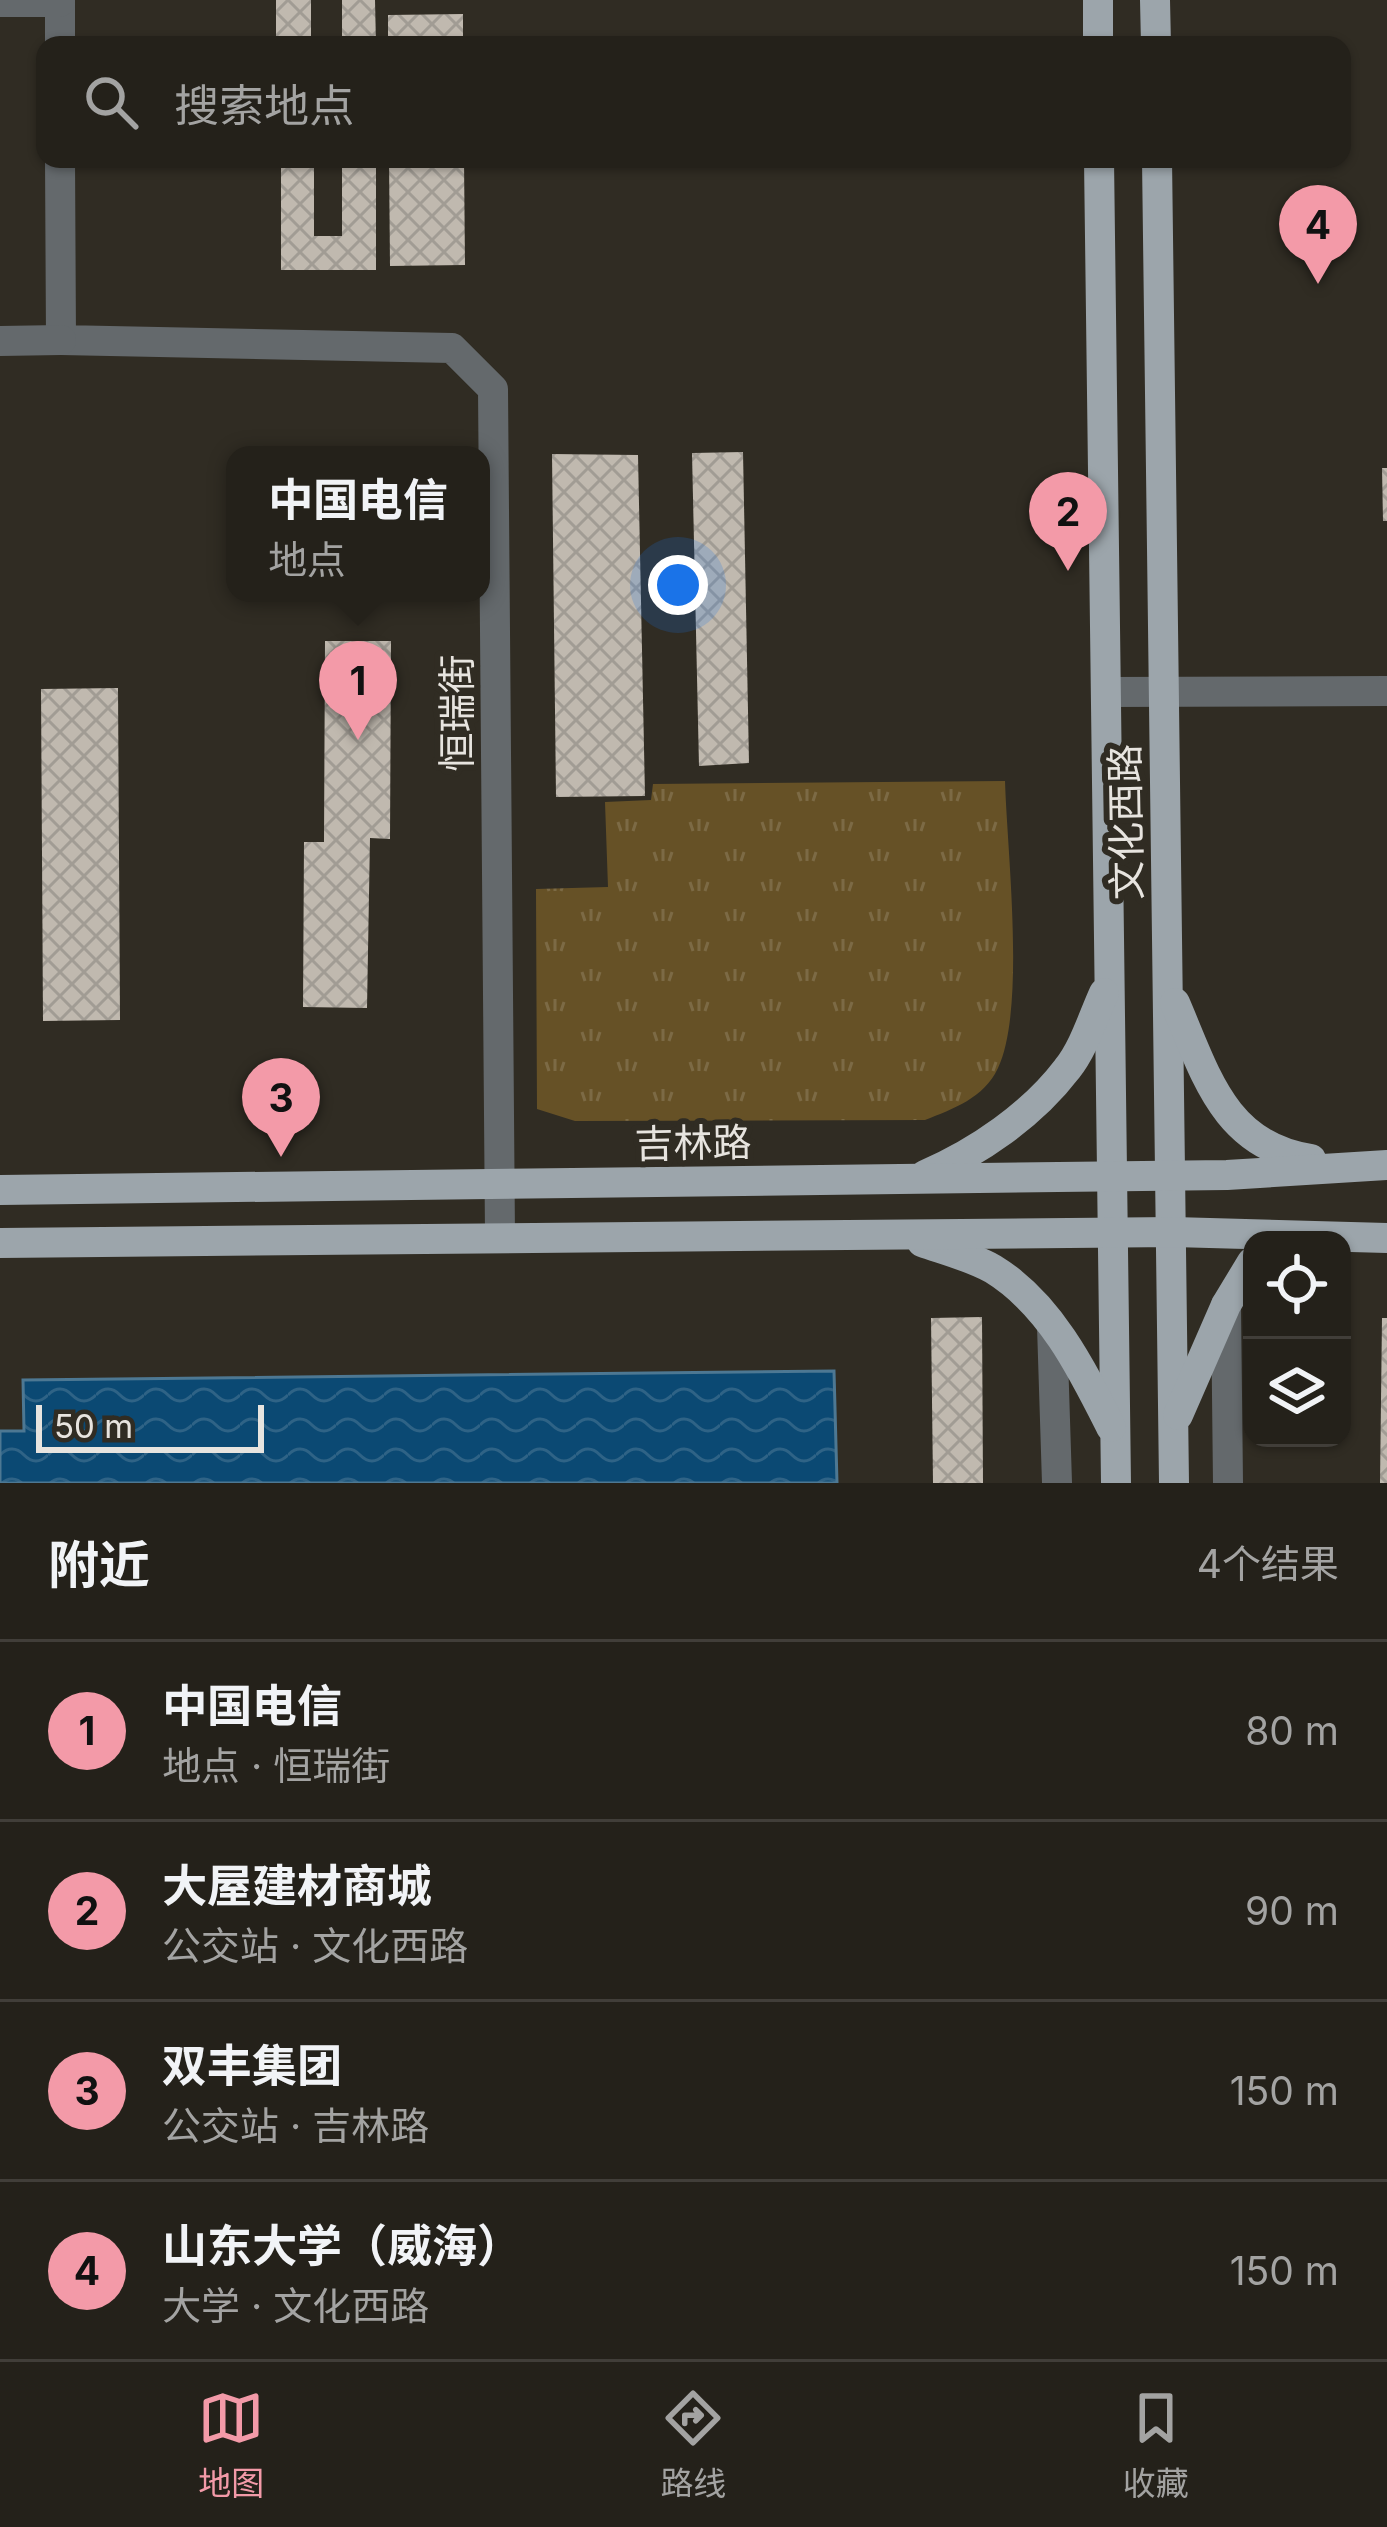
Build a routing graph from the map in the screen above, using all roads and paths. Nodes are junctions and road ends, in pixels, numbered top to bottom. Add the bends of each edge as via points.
1 (1098, 0) edge
2 (1155, 0) edge
3 (59, 1) edge
4 (0, 2) edge
5 (60, 36) edge
6 (1098, 36) edge
7 (1156, 36) edge
8 (60, 168) edge
9 (1100, 168) edge
10 (1157, 168) edge
11 (61, 340) junction
12 (0, 341) edge
13 (1387, 691) edge
14 (1106, 692) junction
15 (1162, 695) junction
16 (1109, 982) junction
17 (1168, 985) junction
18 (1347, 1164) junction
19 (1387, 1165) edge
20 (1173, 1175) junction
21 (1112, 1176) junction
22 (916, 1179) junction
23 (499, 1184) junction
24 (0, 1190) edge
25 (1174, 1232) junction
26 (1112, 1233) junction
27 (500, 1235) junction
28 (905, 1235) junction
29 (1243, 1235) edge
30 (1351, 1238) edge
31 (1387, 1238) edge
32 (0, 1243) edge
33 (1243, 1277) edge
34 (1226, 1305) junction
35 (1052, 1326) junction
36 (1174, 1426) junction
37 (1115, 1434) junction
38 (1057, 1483) edge
39 (1115, 1483) edge
40 (1174, 1483) edge
41 (1228, 1483) edge

1 - 6 main road
2 - 7 main road
3 - 4 street
3 - 5 street
8 - 11 street
9 - 14 main road, 文化西路
10 - 15 main road, 文化西路
11 - 12 street, 恒瑞街
11 - 23 street, 恒瑞街 via 452,348 493,389
13 - 15 street
14 - 15 street
14 - 16 main road, 文化西路
15 - 17 main road, 文化西路
16 - 21 main road, 文化西路
16 - 22 main road via 1070,1066 1030,1109 957,1161
17 - 18 main road via 1235,1125 1278,1154
17 - 20 main road, 文化西路
18 - 19 main road, 吉林路
18 - 20 main road, 吉林路
20 - 21 main road, 吉林路
20 - 25 main road, 文化西路
21 - 22 main road, 吉林路
21 - 26 main road, 文化西路
22 - 23 main road, 吉林路
23 - 24 main road, 吉林路
23 - 27 street, 恒瑞街
25 - 26 main road
25 - 29 main road
25 - 36 main road, 文化西路
26 - 28 main road
26 - 37 main road, 文化西路
27 - 28 main road
27 - 32 main road
28 - 35 main road via 991,1268
30 - 31 main road
33 - 34 main road
34 - 36 main road
34 - 41 street
35 - 37 main road
35 - 38 street
36 - 40 main road, 文化西路
37 - 39 main road, 文化西路

